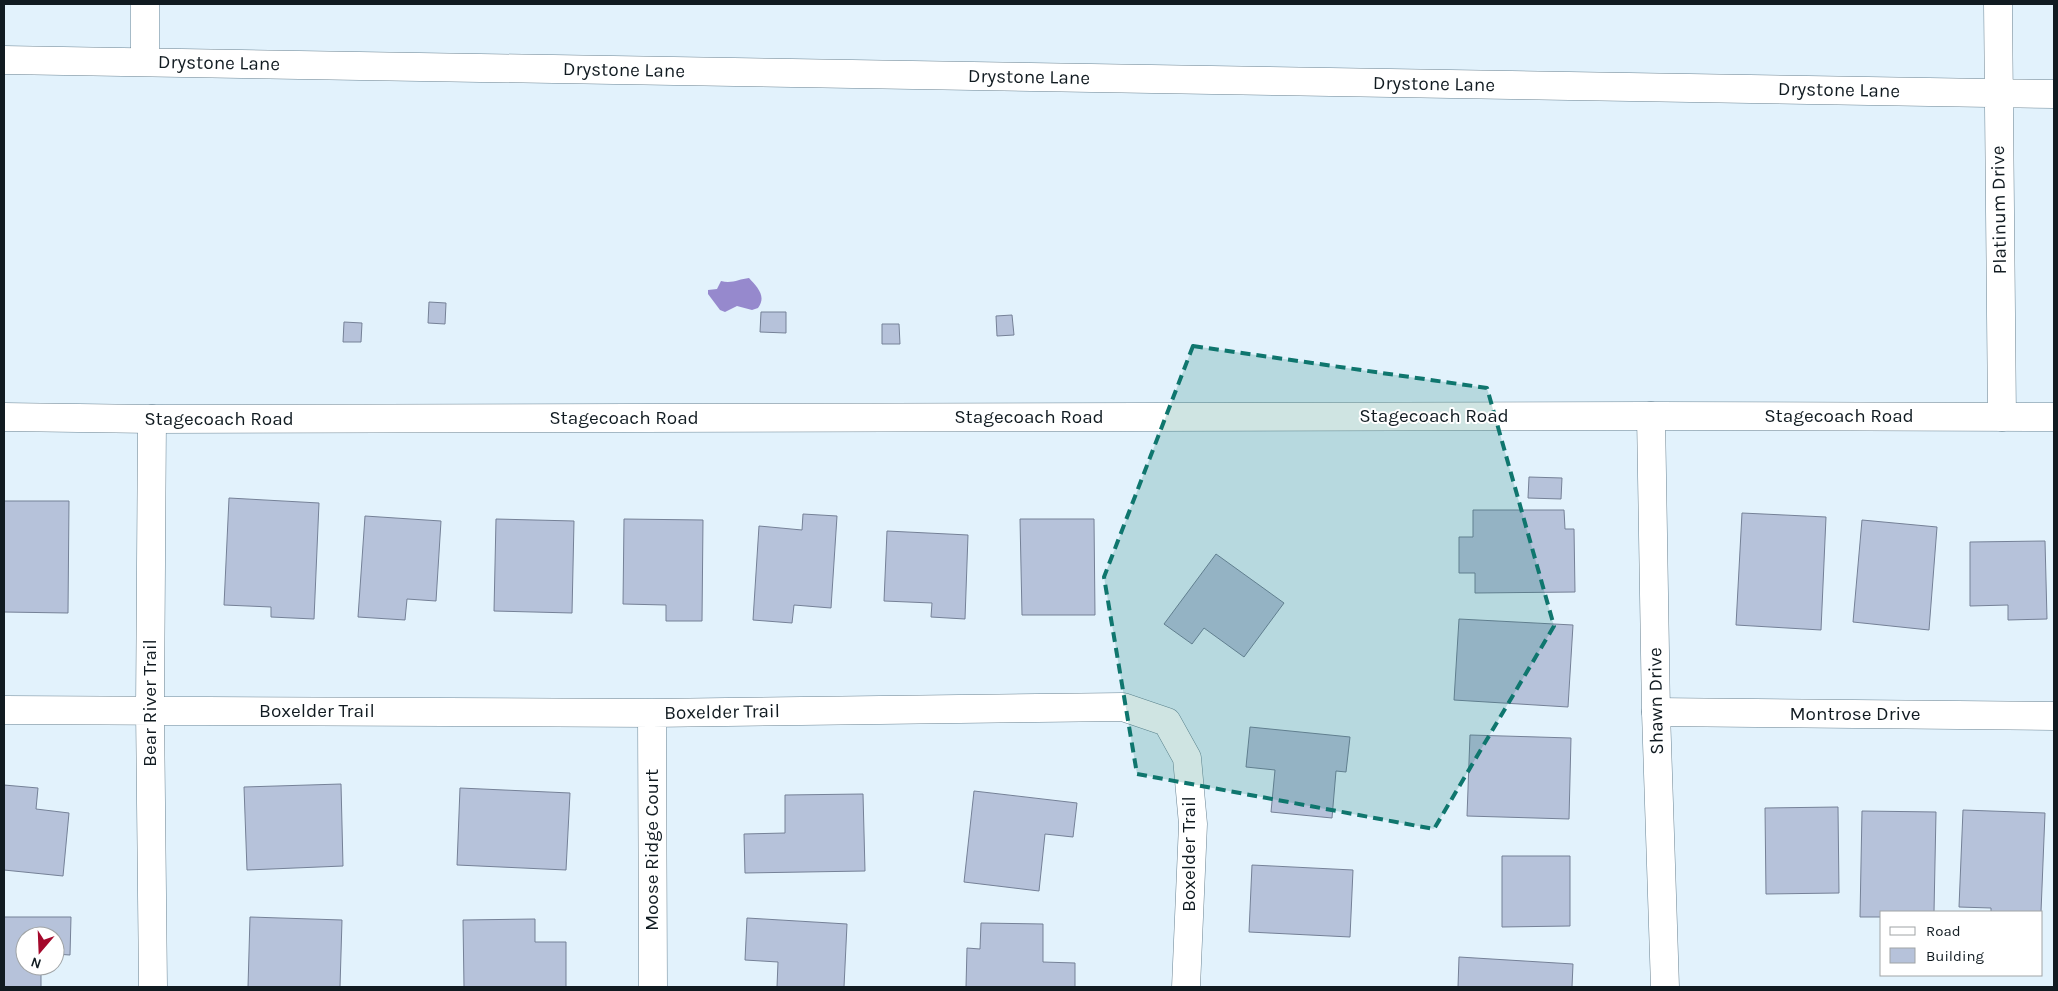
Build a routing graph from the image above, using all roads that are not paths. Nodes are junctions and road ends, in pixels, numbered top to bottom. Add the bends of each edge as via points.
1 (145, 4) edge
2 (1998, 4) edge
3 (4, 60) edge
4 (145, 62) junction
5 (1998, 93) junction
6 (2054, 94) edge
7 (1651, 416) junction
8 (4, 417) edge
9 (2002, 417) junction
10 (2054, 417) edge
11 (152, 419) junction
12 (4, 710) edge
13 (150, 710) junction
14 (1656, 712) junction
15 (652, 713) junction
16 (2054, 716) edge
17 (153, 987) edge
18 (653, 987) edge
19 (1186, 987) edge
20 (1665, 987) edge

1 - 4 street
2 - 5 street, Platinum Drive
3 - 4 street, Drystone Lane
4 - 5 street, Drystone Lane
5 - 6 street, Drystone Lane
5 - 9 street, Platinum Drive
7 - 9 street, Stagecoach Road
7 - 11 street, Stagecoach Road
7 - 14 street, Shawn Drive
8 - 11 street, Stagecoach Road
9 - 10 street, Stagecoach Road
11 - 13 street, Bear River Trail
12 - 13 street, Boxelder Trail
13 - 15 street, Boxelder Trail
13 - 17 street, Bear River Trail
14 - 16 street, Montrose Drive
14 - 20 street, Shawn Drive
15 - 18 street, Moose Ridge Court
15 - 19 street, Boxelder Trail via 1123,707 1167,722 1187,758 1193,824

